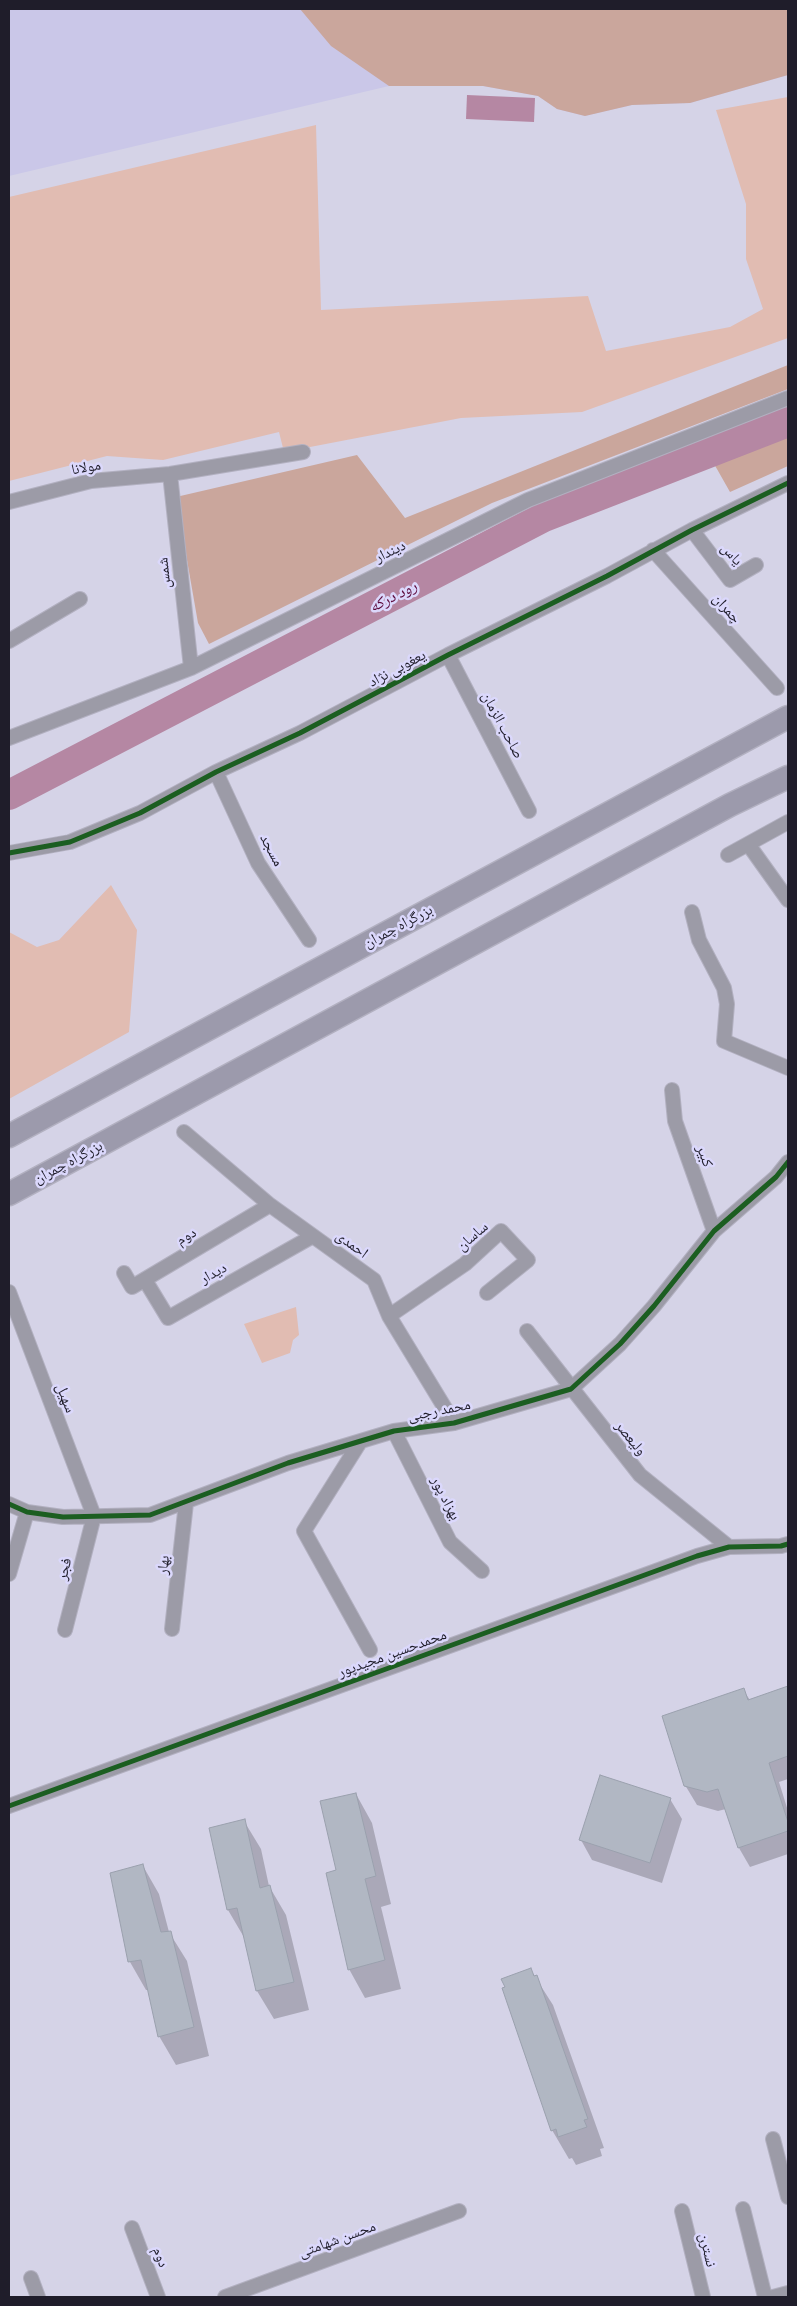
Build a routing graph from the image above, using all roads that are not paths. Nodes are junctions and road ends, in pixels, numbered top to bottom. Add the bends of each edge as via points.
1 (788, 398) edge
2 (303, 452) dead end
3 (170, 474) junction
4 (788, 483) edge
5 (9, 502) edge
6 (692, 530) junction
7 (653, 550) junction
8 (756, 566) dead end
9 (80, 599) dead end
10 (9, 641) edge
11 (448, 655) junction
12 (191, 668) junction
13 (777, 688) dead end
14 (788, 717) edge
15 (9, 738) edge
16 (216, 772) junction
17 (788, 777) edge
18 (529, 810) dead end
19 (788, 822) edge
20 (748, 844) junction
21 (9, 853) edge
22 (728, 855) dead end
23 (788, 900) edge
24 (692, 912) dead end
25 (309, 940) dead end
26 (788, 1068) edge
27 (672, 1090) dead end
28 (184, 1132) dead end
29 (9, 1136) edge
30 (788, 1162) edge
31 (9, 1194) edge
32 (270, 1205) junction
33 (714, 1231) junction
34 (313, 1236) junction
35 (124, 1273) dead end
36 (145, 1280) junction
37 (9, 1292) edge
38 (487, 1293) dead end
39 (389, 1316) junction
40 (527, 1331) dead end
41 (571, 1389) junction
42 (454, 1423) junction
43 (394, 1431) junction
44 (360, 1442) junction
45 (186, 1503) junction
46 (9, 1504) edge
47 (27, 1512) junction
48 (94, 1516) junction
49 (788, 1544) edge
50 (729, 1547) junction
51 (482, 1570) dead end
52 (9, 1574) edge
53 (65, 1630) dead end
54 (172, 1630) dead end
55 (370, 1650) dead end
56 (9, 1806) edge
57 (773, 2139) dead end
58 (788, 2198) edge
59 (743, 2209) dead end
60 (459, 2211) dead end
61 (682, 2211) dead end
62 (132, 2228) dead end
63 (31, 2278) dead end
64 (788, 2293) edge
65 (38, 2297) edge
66 (158, 2297) edge
67 (225, 2297) edge
68 (703, 2297) edge
69 (765, 2297) edge
70 (773, 2297) edge

1 - 12 street, دیندار via 528,500
2 - 3 street, مولانا
3 - 5 street, مولانا via 91,481
3 - 12 street, شمس
4 - 6 street, یعغوبی نژاد
6 - 7 street, یعغوبی نژاد
6 - 8 street, یاس via 730,580
7 - 11 street, یعغوبی نژاد
7 - 13 street, چمران
9 - 10 street
11 - 16 street, یعغوبی نژاد via 300,733
11 - 18 street, صاحب الزمان
12 - 15 street, دیندار
14 - 29 highway, بزرگراه چمران
16 - 21 street, یعغوبی نژاد via 112,826 70,842
16 - 25 street, مسجد via 258,863
17 - 31 highway, بزرگراه چمران via 730,805
19 - 20 street
20 - 22 street
20 - 23 street
24 - 26 street via 699,940 724,988 727,1004 724,1041
27 - 33 street, کبیر via 675,1121
28 - 32 street, احمدی
30 - 33 street, محمد رجبی via 776,1177
32 - 34 street, احمدی
32 - 36 street, دوم
33 - 41 street, محمد رجبی via 620,1344
34 - 36 street, دیدار via 168,1318
34 - 39 street, احمدی via 374,1280
35 - 36 street via 132,1287
37 - 48 street, سهیل
38 - 39 street, ساسان via 528,1260 501,1231 465,1264
39 - 42 street, احمدی
40 - 41 street, ولیعصر
41 - 42 street, محمد رجبی
41 - 50 street, ولیعصر via 640,1475
42 - 43 street, محمد رجبی
43 - 44 street, محمد رجبی
43 - 51 street, بهزاد پور via 450,1542
44 - 45 street, محمد رجبی via 288,1463
44 - 55 street via 304,1532
45 - 48 street, محمد رجبی via 150,1515
45 - 54 street, بهار
46 - 47 street, محمد رجبی
47 - 48 street, محمد رجبی via 63,1517
47 - 52 street
48 - 53 street, فجر
49 - 50 street, محمدحسین مجیدپور
50 - 56 street, محمدحسین مجیدپور
57 - 58 street
59 - 69 street
60 - 67 street, محسن شهامتی
61 - 68 street, نسترن
62 - 66 street, دوم
63 - 65 street
64 - 70 street

